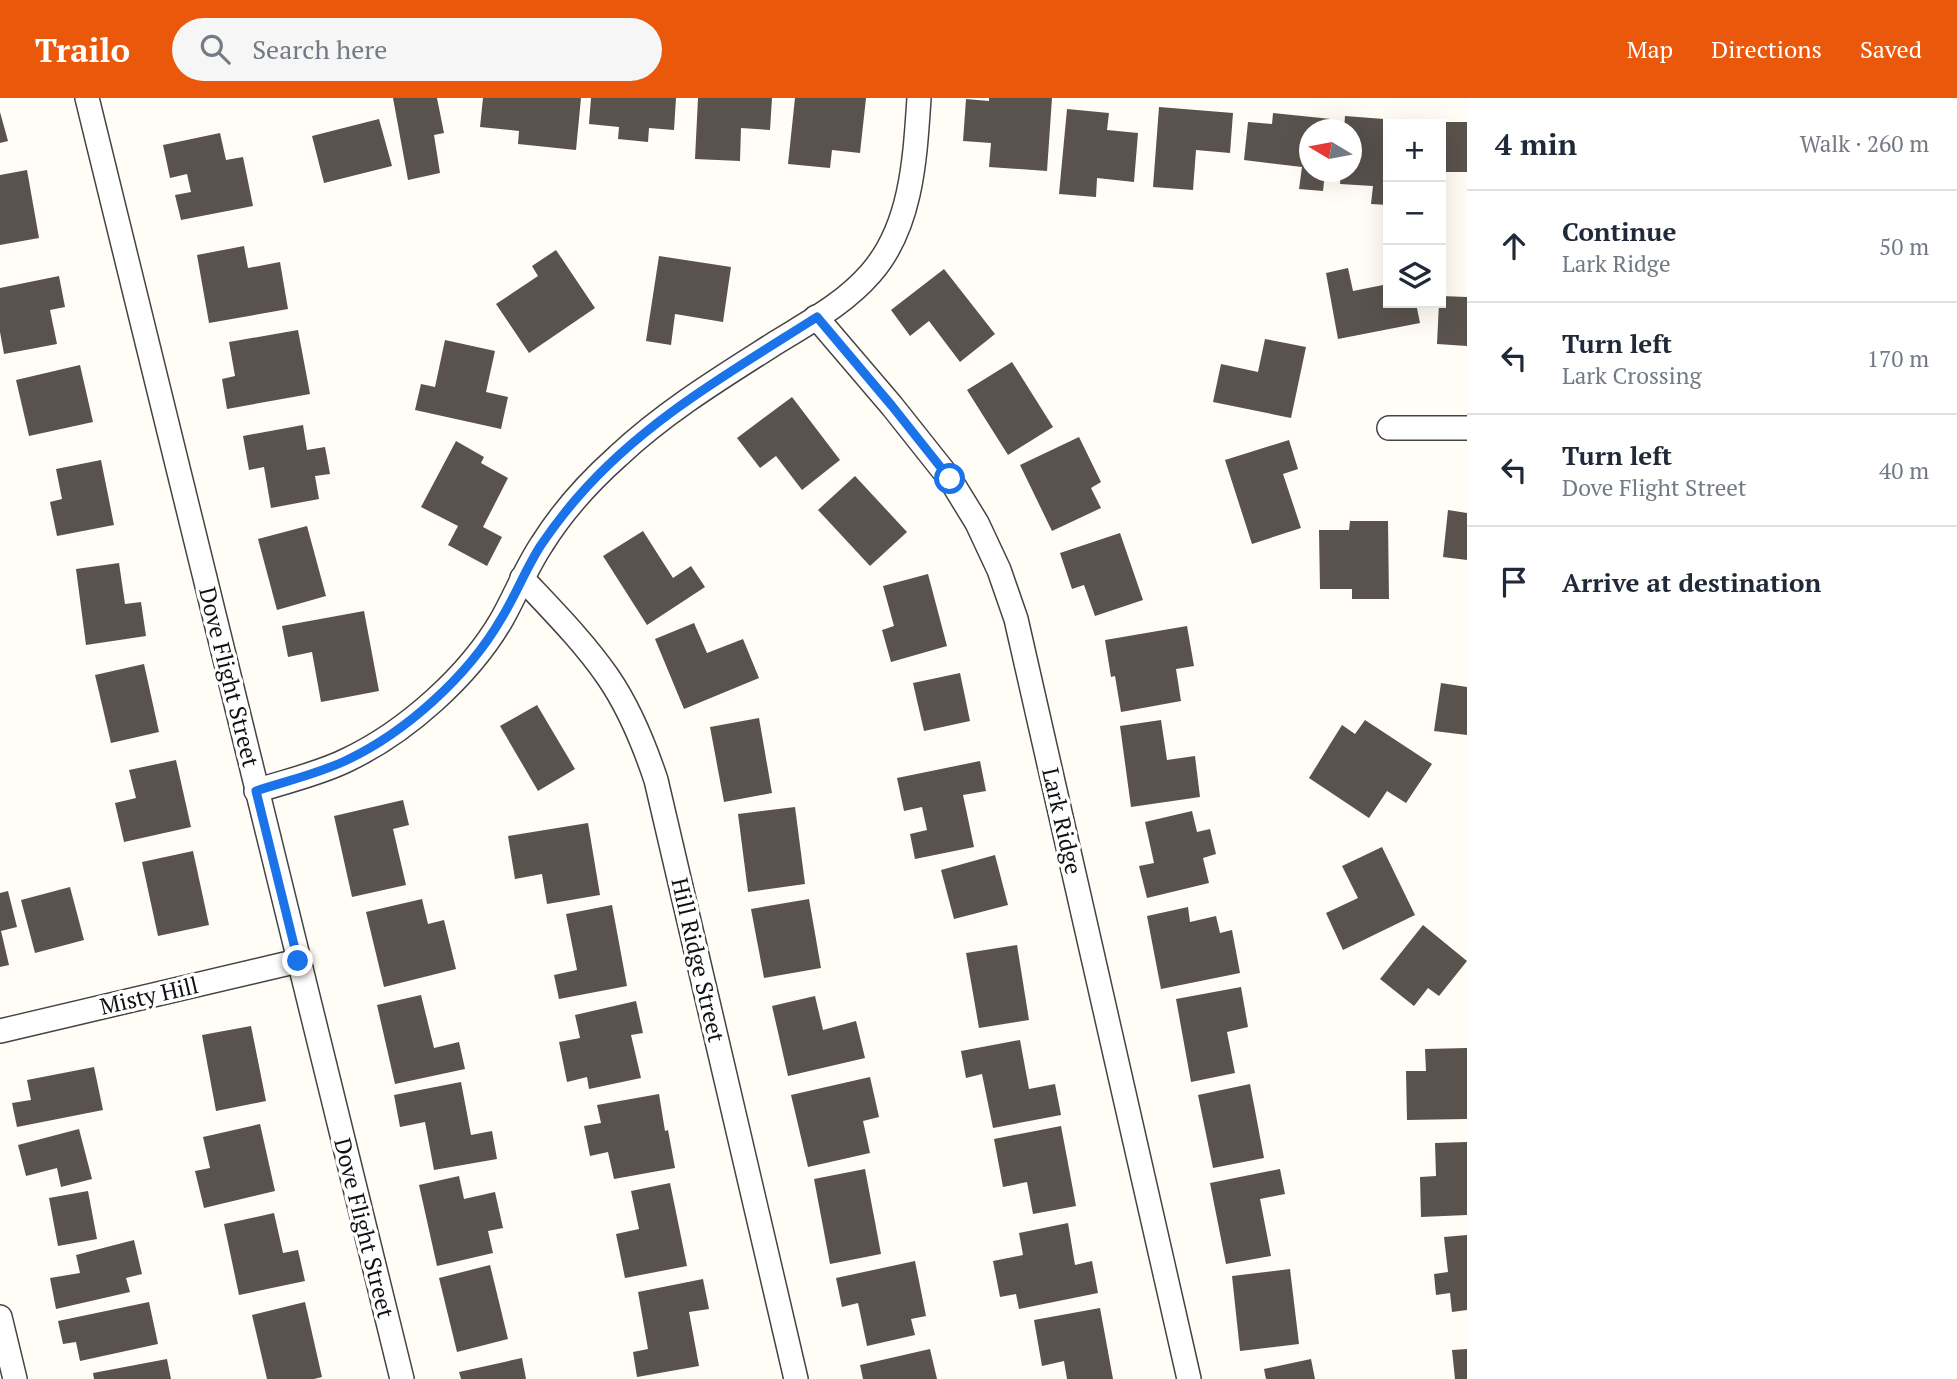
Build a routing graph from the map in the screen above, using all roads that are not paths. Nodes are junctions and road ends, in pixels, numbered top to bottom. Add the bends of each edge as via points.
1 (919, 98) edge
2 (91, 99) edge
3 (817, 317) junction
4 (1389, 428) dead end
5 (1467, 429) edge
6 (522, 578) junction
7 (256, 791) junction
8 (298, 961) junction
9 (0, 1031) edge
10 (0, 1317) edge
11 (15, 1379) edge
12 (402, 1379) edge
13 (796, 1379) edge
14 (1189, 1379) edge

1 - 3 street via 915,157 896,235 872,273 837,306
2 - 7 street, Dove Flight Street
3 - 6 street via 660,419 617,457 570,507
3 - 14 street, Lark Ridge via 950,479 999,570 1016,619
4 - 5 street
6 - 7 street via 501,620 476,654 417,714 347,760
6 - 13 street, Hill Ridge Street via 608,678 644,744
7 - 8 street, Dove Flight Street
8 - 9 street, Misty Hill
8 - 12 street, Dove Flight Street
10 - 11 street

